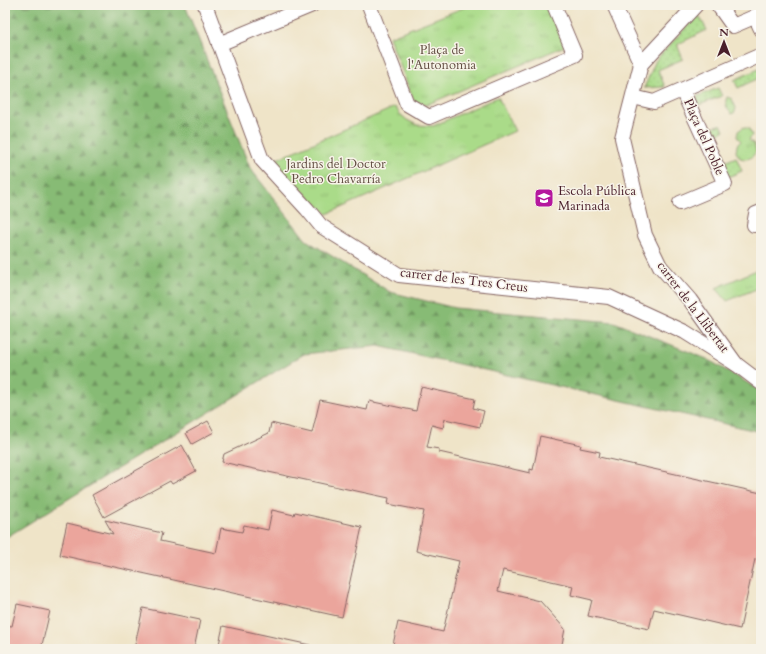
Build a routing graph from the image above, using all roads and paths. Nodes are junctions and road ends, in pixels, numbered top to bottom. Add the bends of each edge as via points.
1 (205, 5) edge
2 (312, 5) edge
3 (369, 5) edge
4 (554, 5) edge
5 (614, 5) edge
6 (696, 5) edge
7 (718, 5) edge
8 (758, 15) edge
9 (761, 30) edge
10 (219, 44) junction
11 (761, 55) edge
12 (641, 64) junction
13 (682, 90) junction
14 (633, 97) junction
15 (680, 203) dead end
16 (761, 212) edge
17 (754, 226) dead end
18 (736, 364) junction
19 (761, 383) edge

1 - 10 street, carrer de les Tres Creus
2 - 10 street
3 - 4 street via 407,104 429,117 575,55
5 - 12 street
6 - 12 street, carrer de la Llibertat
7 - 8 street via 733,26
8 - 9 street
10 - 18 street, carrer de les Tres Creus via 262,160 321,226 399,275 609,297 685,332
11 - 13 street, Plaça del Poble
12 - 14 street, carrer de la Llibertat
13 - 14 street, Plaça del Poble via 654,102
13 - 15 street, Plaça del Poble via 725,184
14 - 18 street, carrer de la Llibertat via 622,138 645,235 660,266 690,300
16 - 17 street via 756,214
18 - 19 street, carrer de la Llibertat

